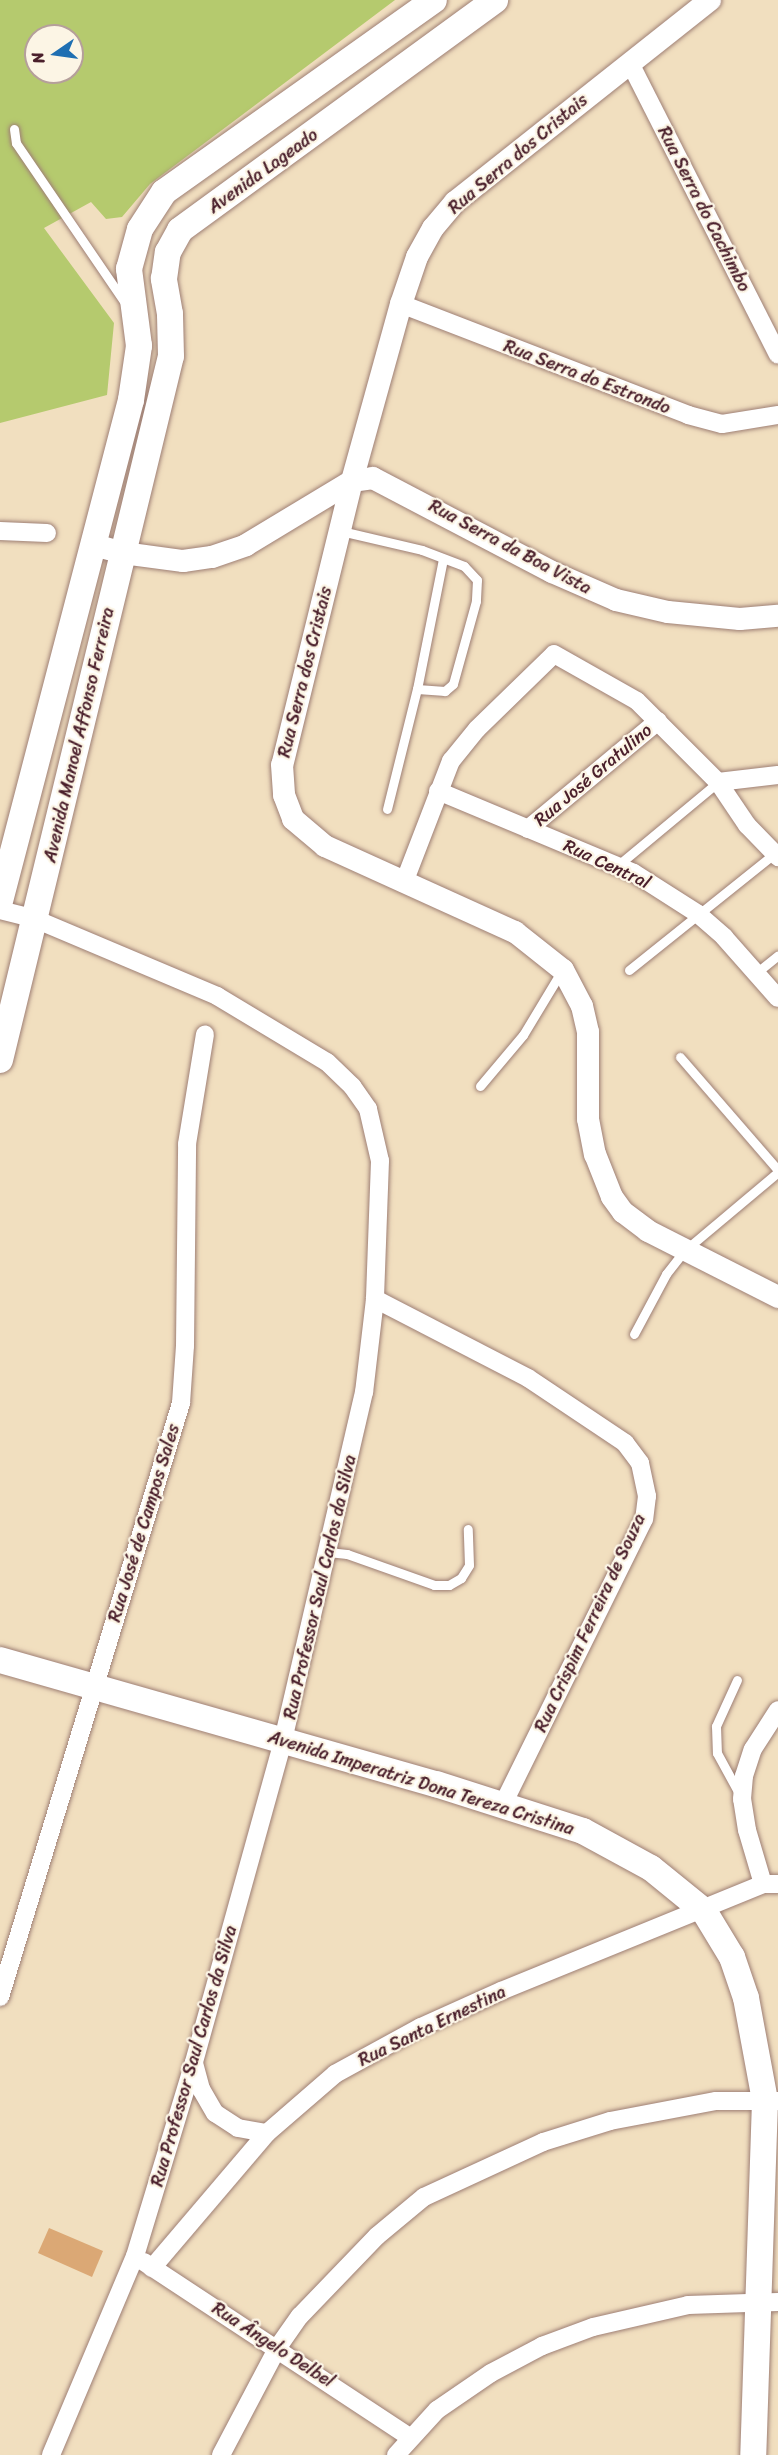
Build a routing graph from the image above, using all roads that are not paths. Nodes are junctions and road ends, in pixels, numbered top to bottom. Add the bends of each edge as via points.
1 (434, 0) edge
2 (495, 0) edge
3 (710, 0) edge
4 (630, 63) junction
5 (14, 129) dead end
6 (151, 208) junction
7 (180, 230) junction
8 (401, 304) junction
9 (136, 318) junction
10 (778, 355) edge
11 (778, 415) edge
12 (352, 481) junction
13 (339, 530) junction
14 (0, 531) edge
15 (47, 533) dead end
16 (94, 545) junction
17 (123, 553) junction
18 (443, 559) junction
19 (778, 616) edge
20 (417, 689) junction
21 (658, 721) junction
22 (778, 775) edge
23 (718, 782) junction
24 (438, 791) junction
25 (387, 808) dead end
26 (528, 829) junction
27 (776, 856) edge
28 (617, 866) junction
29 (405, 880) junction
30 (0, 901) edge
31 (0, 910) edge
32 (698, 914) junction
33 (35, 919) junction
34 (778, 955) edge
35 (562, 970) junction
36 (629, 970) dead end
37 (756, 973) junction
38 (778, 998) edge
39 (205, 1034) dead end
40 (680, 1057) dead end
41 (0, 1060) edge
42 (480, 1086) dead end
43 (778, 1171) edge
44 (684, 1251) junction
45 (774, 1290) edge
46 (375, 1299) junction
47 (634, 1334) dead end
48 (468, 1529) dead end
49 (328, 1552) junction
50 (0, 1660) edge
51 (737, 1680) dead end
52 (92, 1688) junction
53 (778, 1710) edge
54 (283, 1741) junction
55 (742, 1799) junction
56 (503, 1804) junction
57 (770, 1884) edge
58 (704, 1911) junction
59 (0, 1997) edge
60 (194, 2062) junction
61 (772, 2101) edge
62 (267, 2133) junction
63 (135, 2256) junction
64 (152, 2268) junction
65 (768, 2302) edge
66 (278, 2347) junction
67 (409, 2437) junction
68 (51, 2455) edge
69 (221, 2455) edge
70 (396, 2455) edge
71 (753, 2455) edge

1 - 6 main road via 164,192
2 - 7 main road, Avenida Lageado
3 - 4 street, Rua Serra dos Cristais
4 - 8 street, Rua Serra dos Cristais via 455,202 433,228 417,257
4 - 10 street, Rua Serra do Cachimbo
5 - 9 lane via 16,143
6 - 7 main road
6 - 9 main road via 131,257 130,286
7 - 17 main road, Avenida Manoel Affonso Ferreira via 165,264 172,345 160,411
8 - 11 street, Rua Serra do Estrondo via 688,415 722,424
8 - 12 street, Rua Serra dos Cristais
9 - 16 main road, Avenida Manoel Affonso Ferreira via 139,346 132,399
12 - 13 street, Rua Serra dos Cristais
12 - 17 street via 246,545 212,557 183,561
12 - 19 street, Rua Serra da Boa Vista via 383,480 552,572 616,600 668,612 728,618
13 - 18 lane
13 - 29 street, Rua Serra dos Cristais via 282,765 284,795 293,819 325,846
14 - 15 street
16 - 17 street
16 - 30 main road, Avenida Manoel Affonso Ferreira
17 - 33 main road, Avenida Manoel Affonso Ferreira
18 - 20 lane
18 - 20 lane via 473,573 477,580 476,601 453,684 445,691
20 - 25 lane
21 - 23 street
21 - 24 street via 614,685 554,654 477,729 451,761
21 - 26 street, Rua José Gratulino
22 - 23 street
23 - 27 street via 747,825
23 - 28 lane
24 - 26 street, Rua Central
24 - 29 street
26 - 28 street, Rua Central
27 - 32 lane
28 - 32 street, Rua Central
29 - 35 street, Rua Serra dos Cristais via 515,932
31 - 33 street, Rua Professor Saul Carlos da Silva
32 - 36 lane
32 - 37 street, Rua Central
33 - 41 main road, Avenida Manoel Affonso Ferreira
33 - 46 street, Rua Professor Saul Carlos da Silva via 217,996 327,1062 352,1086 368,1109 380,1161
34 - 37 lane
35 - 42 lane via 523,1035
35 - 44 street, Rua Serra dos Cristais via 582,1006 588,1032 588,1119 604,1181 624,1212
37 - 38 street, Rua Central
39 - 52 street, Rua José de Campos Sales via 187,1144 181,1403
40 - 43 lane
43 - 44 lane
44 - 45 street, Rua Serra dos Cristais
44 - 47 lane via 666,1274
46 - 49 street, Rua Professor Saul Carlos da Silva via 364,1392
46 - 56 street, Rua Crispim Ferreira de Souza via 528,1378 625,1443 640,1463 647,1496 644,1519
48 - 49 lane via 470,1565 461,1578 449,1585 434,1586 347,1554
49 - 54 street, Rua Professor Saul Carlos da Silva
50 - 52 main road, Avenida Imperatriz Dona Tereza Cristina
51 - 55 lane via 716,1726 717,1753
52 - 54 main road, Avenida Imperatriz Dona Tereza Cristina
52 - 59 street, Rua José de Campos Sales
53 - 55 street via 753,1749
54 - 56 main road, Avenida Imperatriz Dona Tereza Cristina
54 - 60 street, Rua Professor Saul Carlos da Silva
55 - 57 street
56 - 58 main road, Avenida Imperatriz Dona Tereza Cristina via 583,1831 651,1868
57 - 58 street, Rua Santa Ernestina
58 - 61 main road, Avenida Imperatriz Dona Tereza Cristina via 732,1957
58 - 62 street, Rua Santa Ernestina via 421,2027 335,2074
60 - 62 street via 201,2089 215,2113 238,2128
60 - 63 street, Rua Professor Saul Carlos da Silva
61 - 65 main road, Avenida Imperatriz Dona Tereza Cristina
61 - 66 street via 716,2101 610,2121 543,2142 470,2173 424,2197 377,2236 300,2316
62 - 64 street, Rua Santa Ernestina
63 - 64 street, Rua Ângelo Delbel
63 - 68 street, Rua Professor Saul Carlos da Silva
64 - 66 street, Rua Ângelo Delbel
65 - 67 street via 688,2305 640,2314 542,2346 473,2385 437,2410
65 - 71 main road, Avenida Imperatriz Dona Tereza Cristina
66 - 67 street, Rua Ângelo Delbel
66 - 69 street
67 - 70 street

